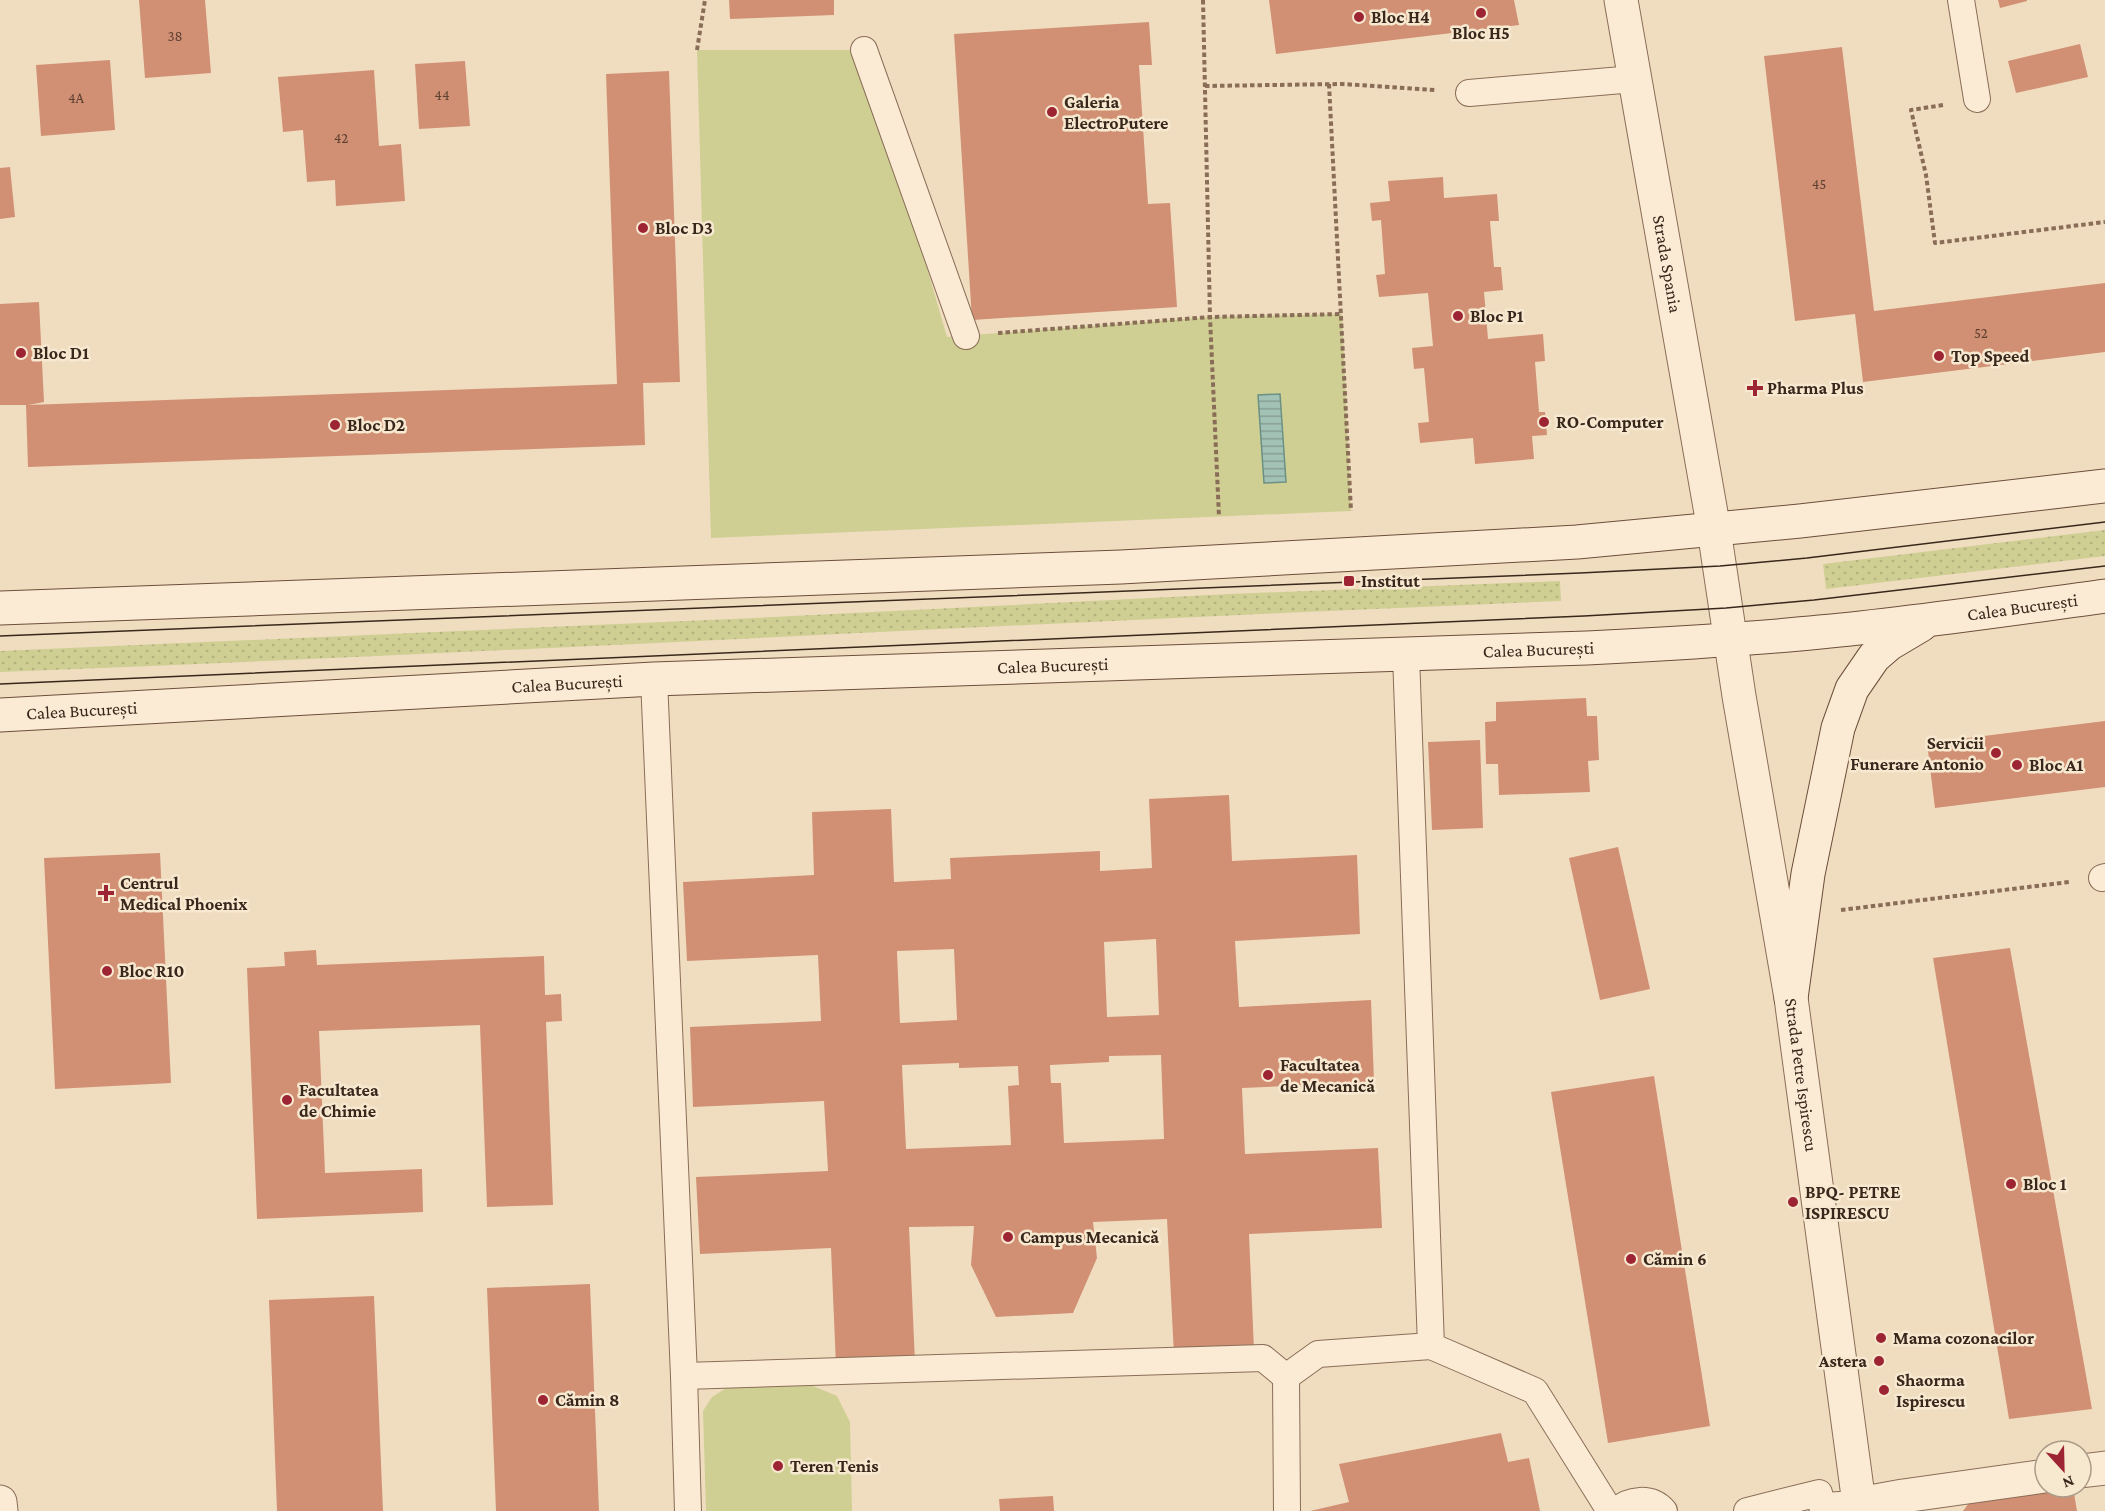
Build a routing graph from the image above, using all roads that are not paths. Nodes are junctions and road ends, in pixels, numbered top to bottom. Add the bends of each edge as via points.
1 (1621, 0) edge
2 (1961, 0) edge
3 (864, 50) dead end
4 (1634, 80) junction
5 (1469, 93) road end
6 (1977, 99) road end
7 (966, 336) road end
8 (2105, 486) edge
9 (1714, 530) junction
10 (2105, 596) edge
11 (0, 608) edge
12 (1929, 620) junction
13 (1731, 640) junction
14 (1406, 655) junction
15 (654, 679) junction
16 (0, 715) edge
17 (1791, 998) junction
18 (1431, 1346) junction
19 (684, 1376) junction
20 (1286, 1377) junction
21 (2033, 1478) edge
22 (0, 1502) edge
23 (1860, 1508) edge
24 (1, 1511) edge
25 (688, 1511) edge
26 (1287, 1511) edge
27 (1610, 1511) edge
28 (1616, 1511) edge
29 (1664, 1511) edge
30 (1747, 1511) edge

1 - 4 main road, Strada Spania
2 - 6 lane
3 - 7 lane
4 - 5 lane
4 - 9 main road, Strada Spania
8 - 9 main road
9 - 11 main road via 1577,542 1121,567
9 - 13 main road, Strada Spania
10 - 12 main road, Calea București
12 - 13 main road, Calea București
12 - 17 main road via 1874,657 1852,688 1838,728 1802,915
13 - 14 main road, Calea București
13 - 17 main road, Strada Petre Ispirescu
14 - 15 main road, Calea București
14 - 18 lane
15 - 16 main road, Calea București
15 - 19 lane
17 - 23 main road, Strada Petre Ispirescu
18 - 20 lane via 1318,1354
18 - 27 lane via 1535,1391
19 - 20 lane via 1263,1359
19 - 25 lane
20 - 26 lane
21 - 23 main road via 1882,1499
22 - 24 main road
23 - 30 lane via 1821,1506 1819,1493
28 - 29 lane via 1622,1505 1648,1501

